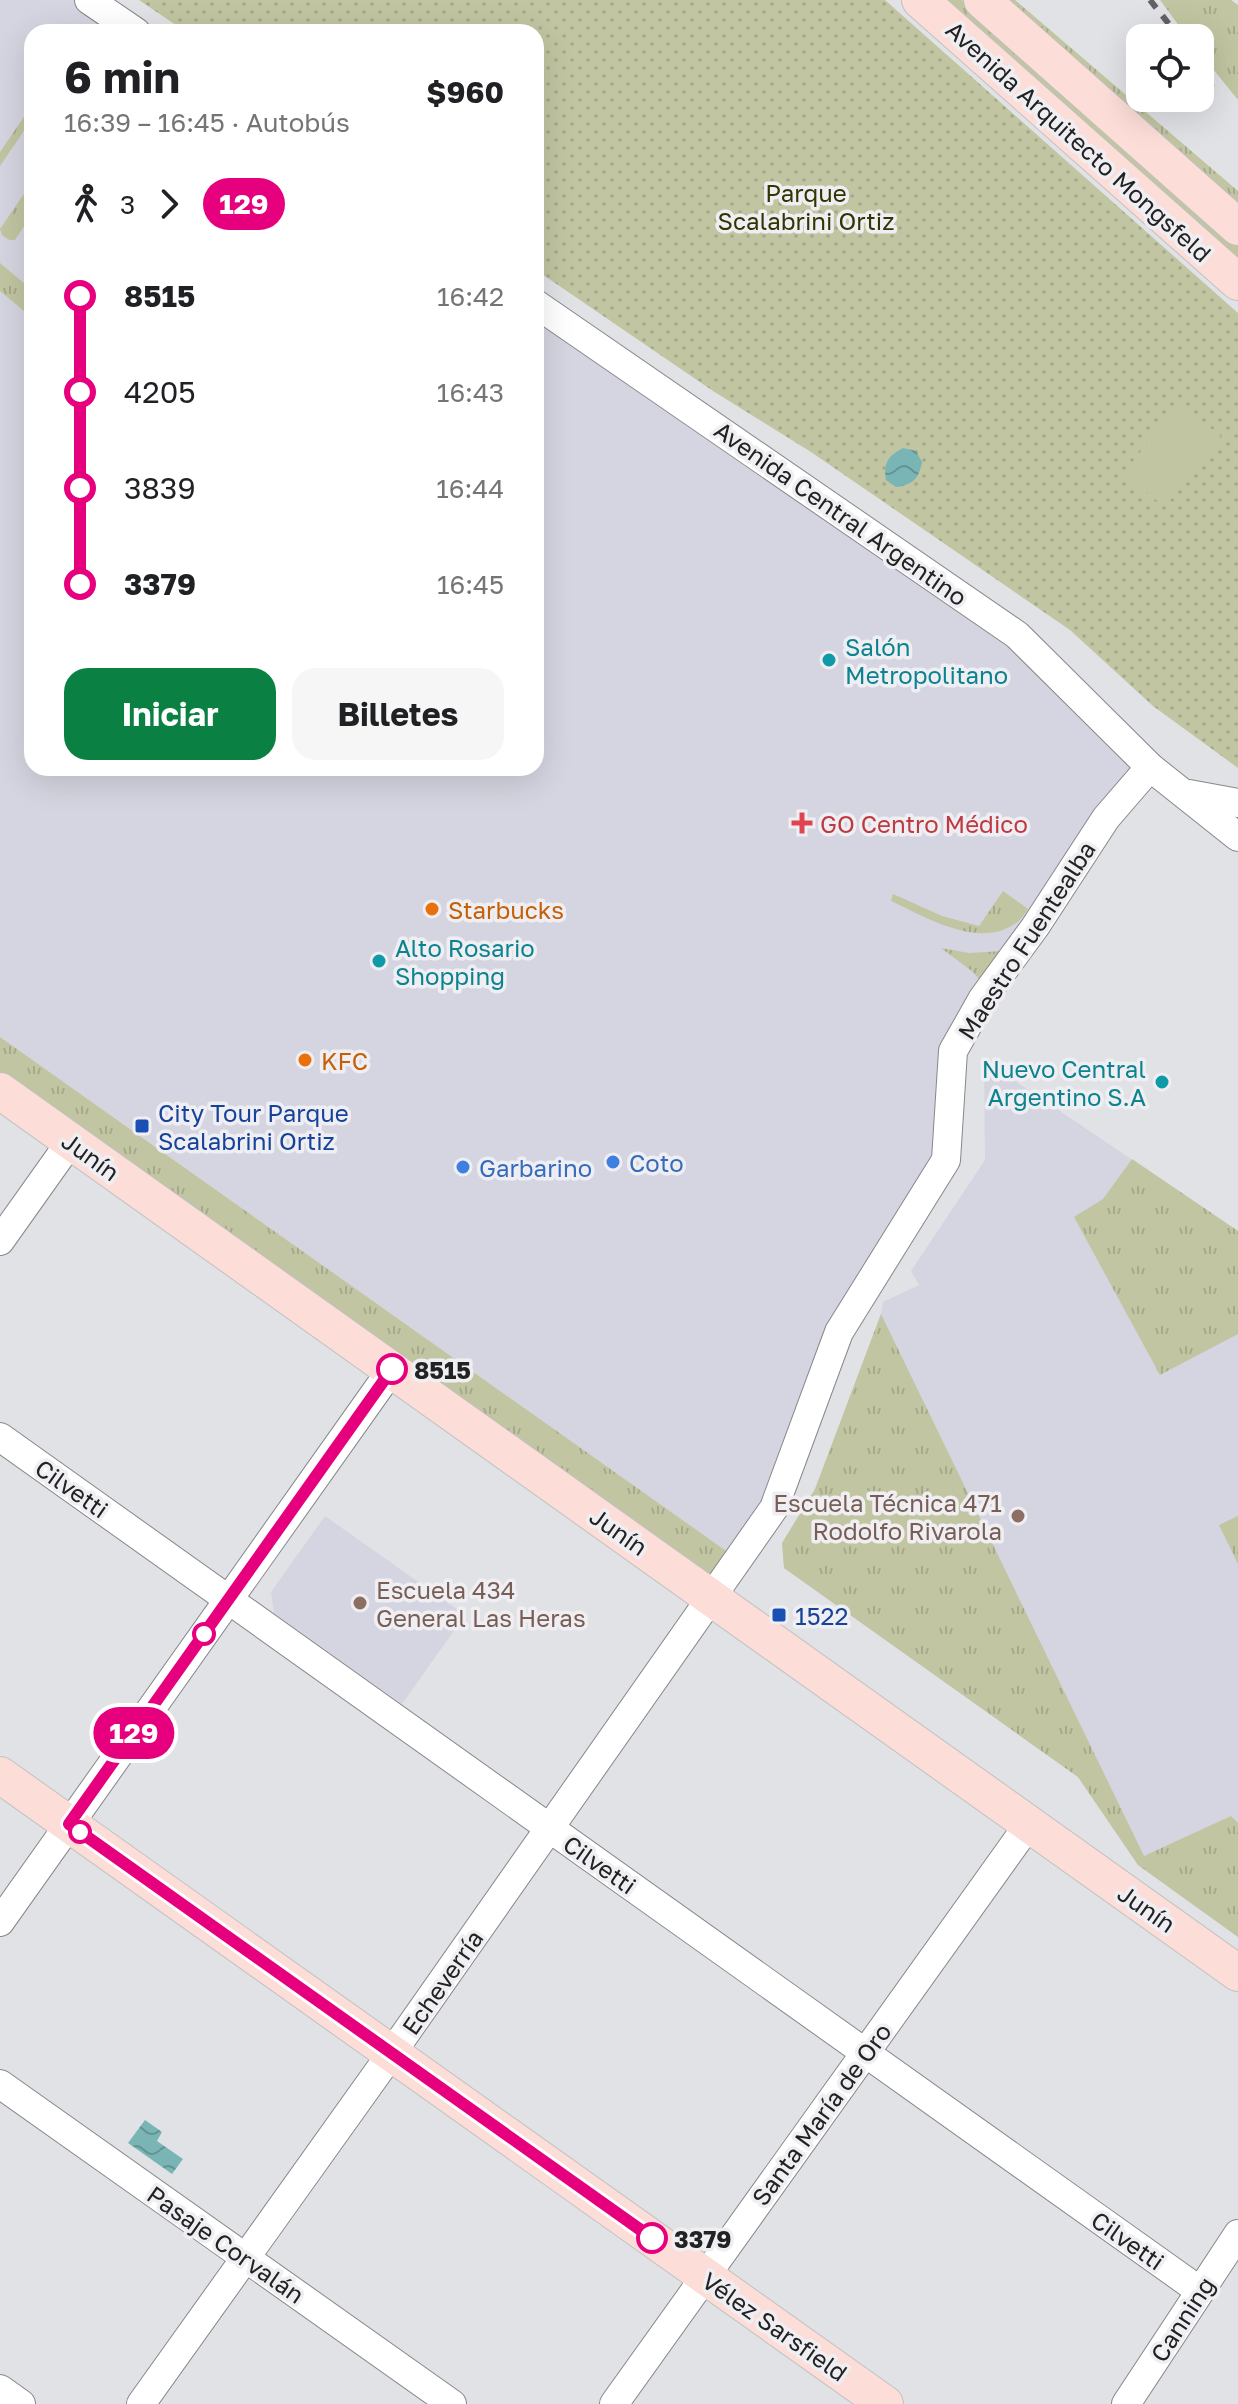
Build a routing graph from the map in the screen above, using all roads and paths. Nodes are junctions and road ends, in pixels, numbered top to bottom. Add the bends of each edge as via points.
1 (89, 0) edge
2 (920, 0) edge
3 (982, 0) edge
4 (124, 24) edge
5 (1238, 227) edge
6 (1238, 282) edge
7 (544, 310) edge
8 (1150, 767) junction
9 (1188, 794) junction
10 (1238, 803) edge
11 (1238, 837) edge
12 (0, 1091) edge
13 (71, 1141) junction
14 (0, 1241) edge
15 (392, 1369) junction
16 (0, 1437) edge
17 (713, 1597) junction
18 (228, 1599) junction
19 (0, 1775) edge
20 (69, 1824) junction
21 (1029, 1824) junction
22 (549, 1828) junction
23 (0, 1922) edge
24 (1238, 1973) edge
25 (865, 2053) junction
26 (391, 2054) junction
27 (0, 2084) edge
28 (1238, 2234) edge
29 (246, 2258) junction
30 (705, 2276) junction
31 (1200, 2291) junction
32 (0, 2389) edge
33 (21, 2404) edge
34 (141, 2404) edge
35 (452, 2404) edge
36 (614, 2404) edge
37 (885, 2404) edge
38 (1126, 2404) edge

1 - 4 street
2 - 6 main road, Avenida Arquitecto Mongsfeld
3 - 5 main road, Avenida Arquitecto Mongsfeld
7 - 8 street, Avenida Central Argentino via 1017,635
8 - 9 street, Avenida Central Argentino
8 - 17 street, Maestro Fuentealba via 1106,818 983,998 953,1051 946,1160 839,1332 774,1508
9 - 10 street
9 - 11 street, Avenida Central Argentino
12 - 13 main road, Junín
13 - 14 street
13 - 15 main road, Junín
15 - 17 main road, Junín
15 - 18 street
16 - 18 street, Cilvetti
17 - 21 main road, Junín
17 - 22 street, Echeverría
18 - 20 street
18 - 22 street, Cilvetti
19 - 20 main road, Vélez Sarsfield
20 - 23 street
20 - 26 main road, Vélez Sarsfield
21 - 24 main road, Junín
21 - 25 street, Santa María de Oro
22 - 25 street, Cilvetti
22 - 26 street, Echeverría
25 - 30 street, Santa María de Oro
25 - 31 street, Cilvetti
26 - 29 street, Echeverría
26 - 30 main road, Vélez Sarsfield
27 - 29 street, Pasaje Corvalán
28 - 31 street, Canning
29 - 34 street, Echeverría
29 - 35 street, Pasaje Corvalán
30 - 36 street, Santa María de Oro
30 - 37 main road, Vélez Sarsfield
31 - 38 street, Canning
32 - 33 street

